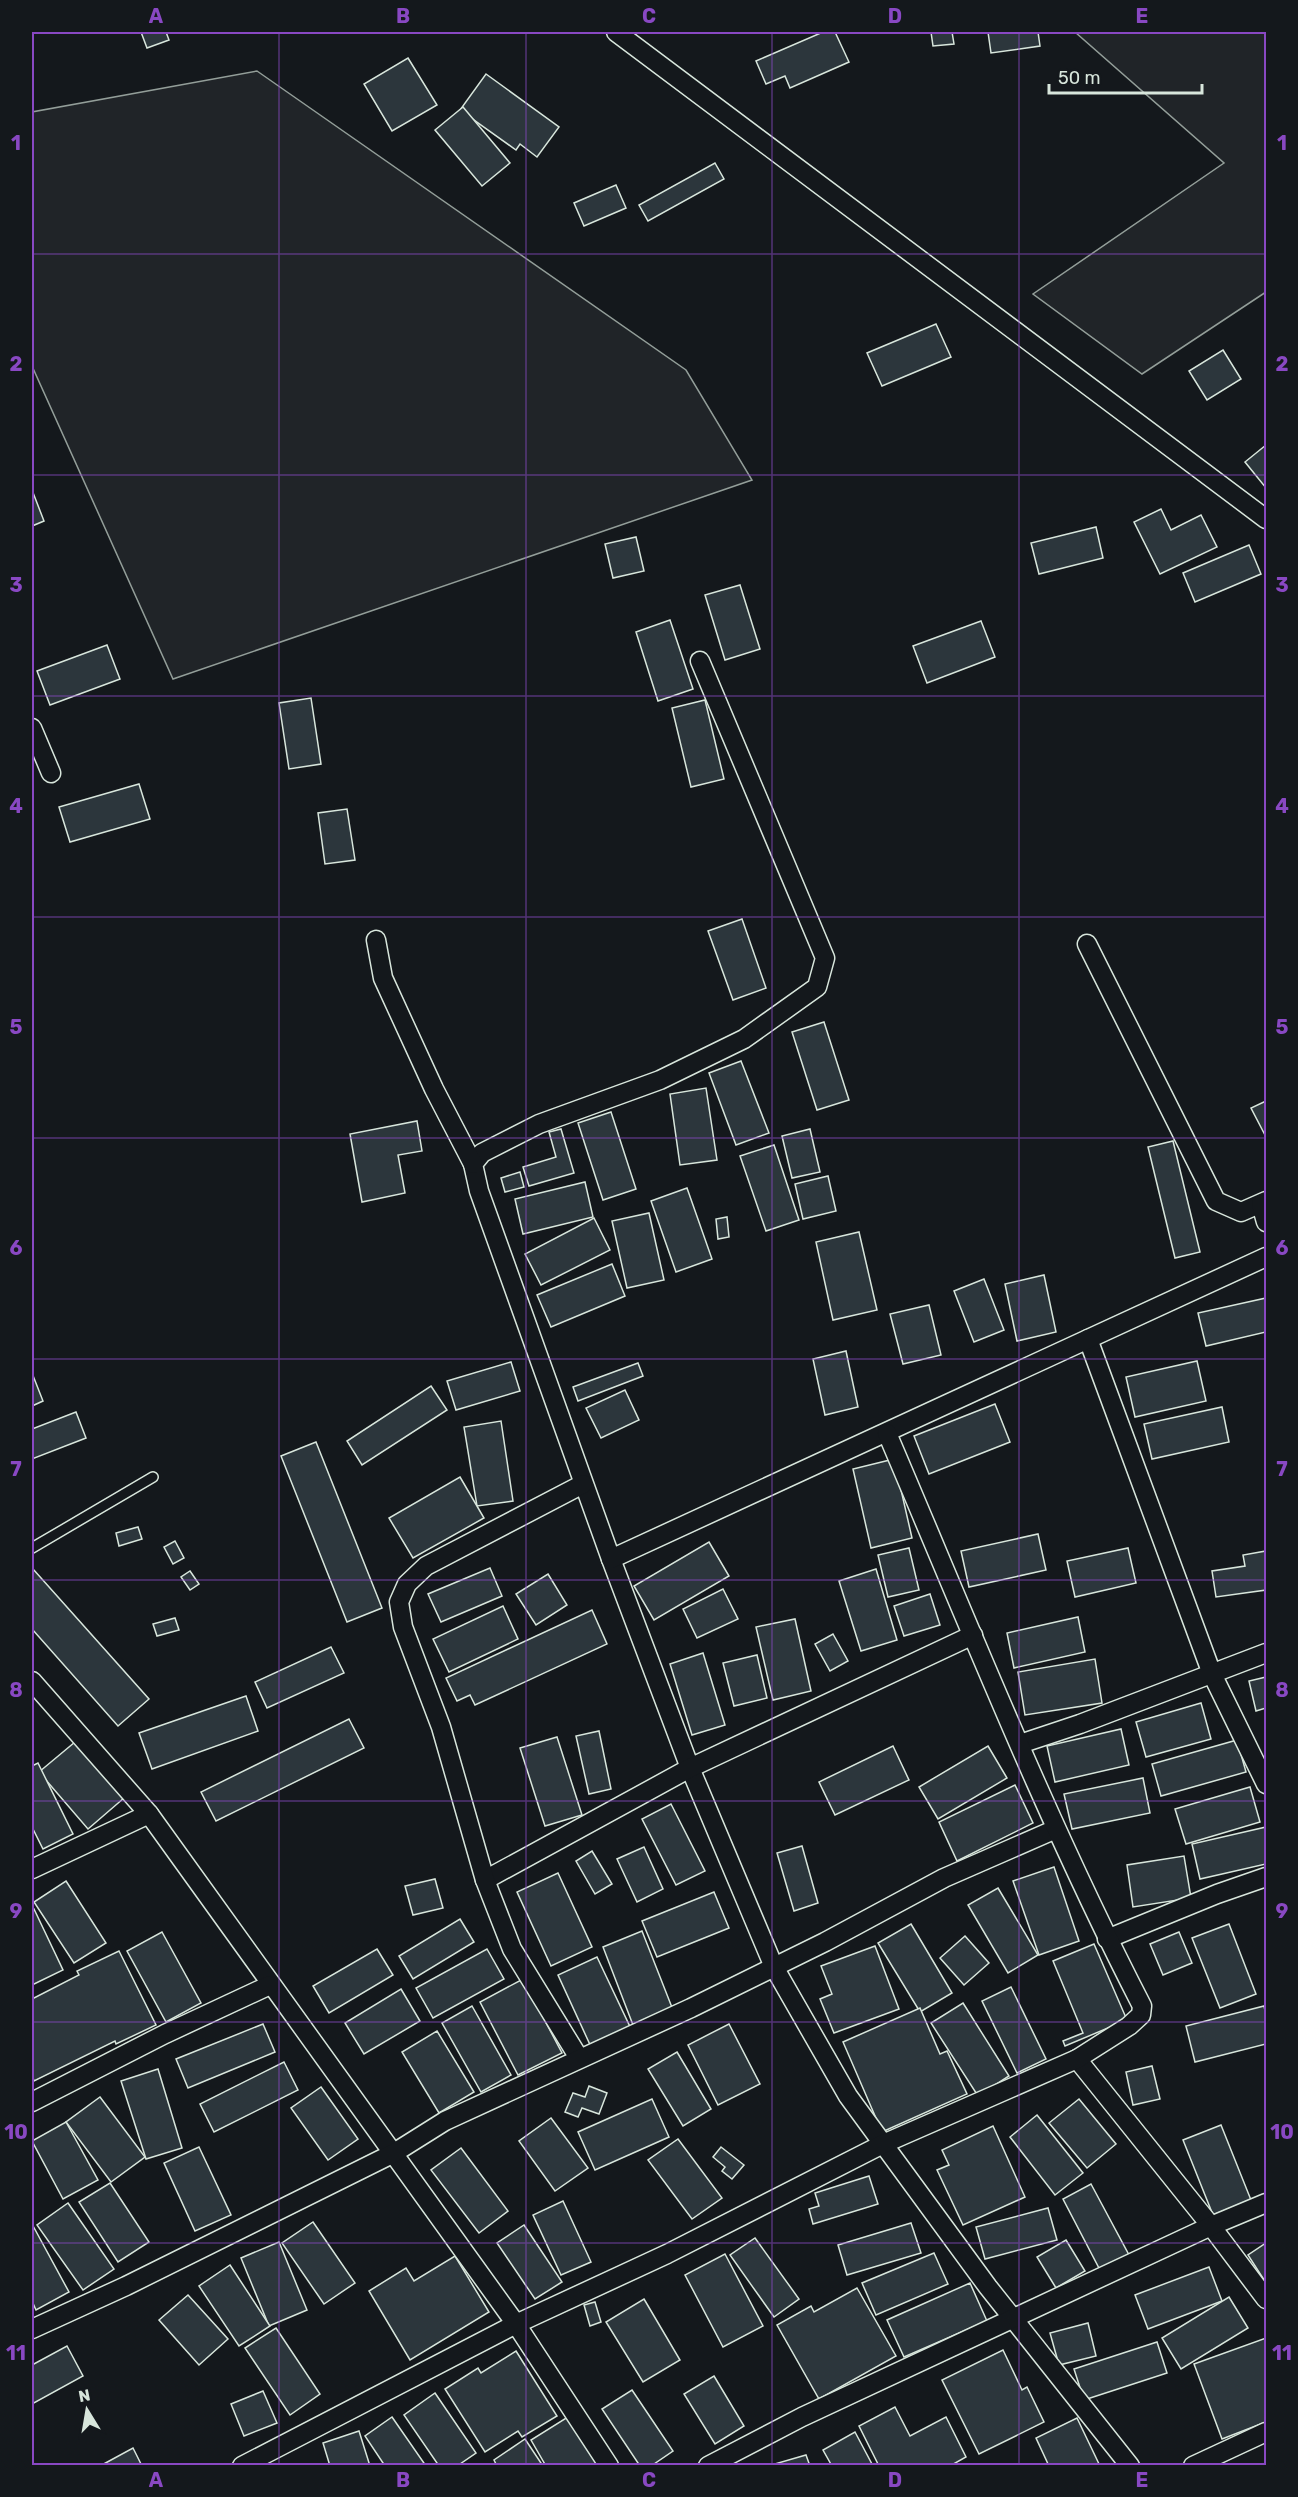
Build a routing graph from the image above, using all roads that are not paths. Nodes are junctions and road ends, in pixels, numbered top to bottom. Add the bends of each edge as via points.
1 (616, 32) edge
2 (1266, 519) edge
3 (700, 661) dead end
4 (32, 728) edge
5 (51, 773) dead end
6 (375, 940) dead end
7 (1087, 944) dead end
8 (473, 1164) junction
9 (1264, 1202) edge
10 (1266, 1221) edge
11 (1266, 1257) edge
12 (1088, 1339) junction
13 (887, 1433) junction
14 (153, 1477) dead end
15 (583, 1484) junction
16 (32, 1548) edge
17 (610, 1559) junction
18 (973, 1635) junction
19 (1266, 1653) edge
20 (1212, 1674) junction
21 (32, 1681) edge
22 (1020, 1743) junction
23 (690, 1768) junction
24 (1266, 1784) edge
25 (149, 1814) junction
26 (1056, 1829) junction
27 (32, 1869) edge
28 (1266, 1877) edge
29 (485, 1880) junction
30 (1107, 1939) junction
31 (774, 1967) junction
32 (270, 1985) junction
33 (579, 2058) junction
34 (1077, 2059) junction
35 (32, 2102) edge
36 (883, 2144) junction
37 (394, 2153) junction
38 (1266, 2203) edge
39 (1211, 2226) junction
40 (1266, 2299) edge
41 (1014, 2319) junction
42 (516, 2324) junction
43 (32, 2329) edge
44 (1266, 2432) edge
45 (242, 2466) edge
46 (609, 2466) edge
47 (708, 2466) edge
48 (1130, 2466) edge
49 (1193, 2466) edge

1 - 2 street
3 - 8 street via 825,958 817,987 744,1040 660,1080 539,1124 483,1153
4 - 5 street
6 - 8 street via 383,978
7 - 9 street via 1216,1201 1241,1212
8 - 15 street via 479,1191
9 - 10 street
11 - 12 street
12 - 13 street
12 - 20 street
13 - 17 street
13 - 18 street
14 - 16 lane
15 - 17 street
15 - 29 street via 426,1566 407,1584 399,1602 403,1627 441,1727
17 - 23 street
18 - 22 street
18 - 23 street
19 - 20 street
20 - 22 street
20 - 24 street
21 - 25 street
22 - 26 street
23 - 29 street
23 - 31 street
25 - 27 street
25 - 32 street
26 - 30 street
26 - 31 street via 944,1878
28 - 30 street
29 - 33 street via 512,1949
30 - 34 street via 1142,2006 1141,2015
31 - 33 street
31 - 36 street via 848,2096
32 - 35 street
32 - 37 street
33 - 37 street via 446,2121
34 - 36 street
34 - 39 street
36 - 41 street
36 - 42 street via 667,2254
37 - 42 street
37 - 43 street
38 - 39 street
39 - 40 street
39 - 41 street
41 - 47 street via 802,2417
41 - 48 street
42 - 45 street
42 - 46 street
44 - 49 street

